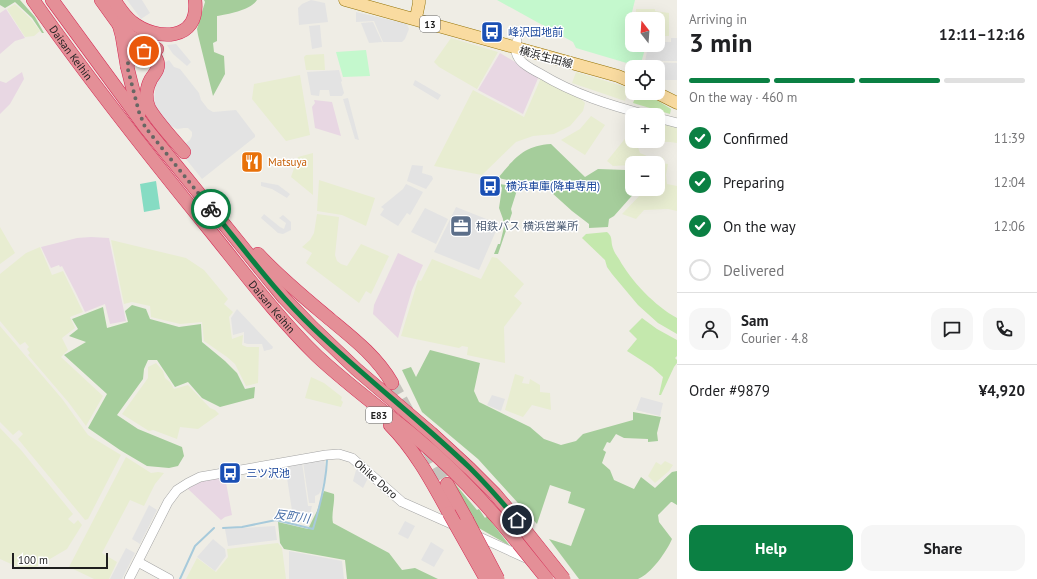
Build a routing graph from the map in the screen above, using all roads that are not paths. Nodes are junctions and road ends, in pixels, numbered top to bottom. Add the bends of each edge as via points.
1 (33, 0) edge
2 (52, 0) edge
3 (101, 0) edge
4 (114, 0) edge
5 (196, 0) edge
6 (345, 0) edge
7 (370, 0) edge
8 (419, 0) edge
9 (417, 13) junction
10 (119, 25) junction
11 (516, 44) junction
12 (166, 62) dead end
13 (127, 66) junction
14 (625, 72) edge
15 (625, 79) edge
16 (665, 89) edge
17 (677, 95) edge
18 (665, 97) edge
19 (677, 103) edge
20 (625, 109) edge
21 (665, 120) edge
22 (677, 123) edge
23 (145, 127) junction
24 (184, 152) dead end
25 (201, 196) junction
26 (294, 330) junction
27 (392, 383) tunnel mouth
28 (447, 484) tunnel mouth
29 (138, 562) junction
30 (129, 579) edge
31 (169, 579) edge
32 (486, 579) edge
33 (498, 579) edge
34 (547, 579) edge
35 (564, 579) edge
36 (570, 579) edge

1 - 26 highway, Daisan Keihin / E83 via 167,178
2 - 23 highway, Daisan Keihin / E83
3 - 10 highway
4 - 5 highway via 131,22 159,35 172,35 192,23
6 - 11 main road, 横浜生田線 / 13
7 - 9 main road, 横浜生田線 / 13
8 - 9 main road, 13
9 - 11 main road, 横浜生田線 / 13
10 - 12 highway via 131,37 157,49
10 - 13 highway
11 - 14 main road, 横浜生田線 / 13
11 - 15 main road, 横浜生田線 / 13
11 - 20 street via 518,57 523,63 558,84
13 - 23 highway
13 - 24 highway via 129,60 138,52 150,52 154,56 158,65 147,87 147,102 154,115
16 - 17 main road
18 - 19 main road
21 - 22 street
23 - 25 highway, Daisan Keihin / E83
25 - 27 highway, E83 via 277,273 365,348 377,360
25 - 35 highway, Daisan Keihin / E83, bridge via 298,313 356,369 470,469 495,494
26 - 32 highway, E83, bridge via 315,357 406,442
26 - 34 highway, Daisan Keihin / E83, bridge via 316,355 447,465 492,511
28 - 33 highway, bridge
29 - 30 street, Ohike Doro
29 - 31 street
29 - 36 street, Ohike Doro via 168,502 177,490 188,483 200,477 339,454 357,462 402,502

